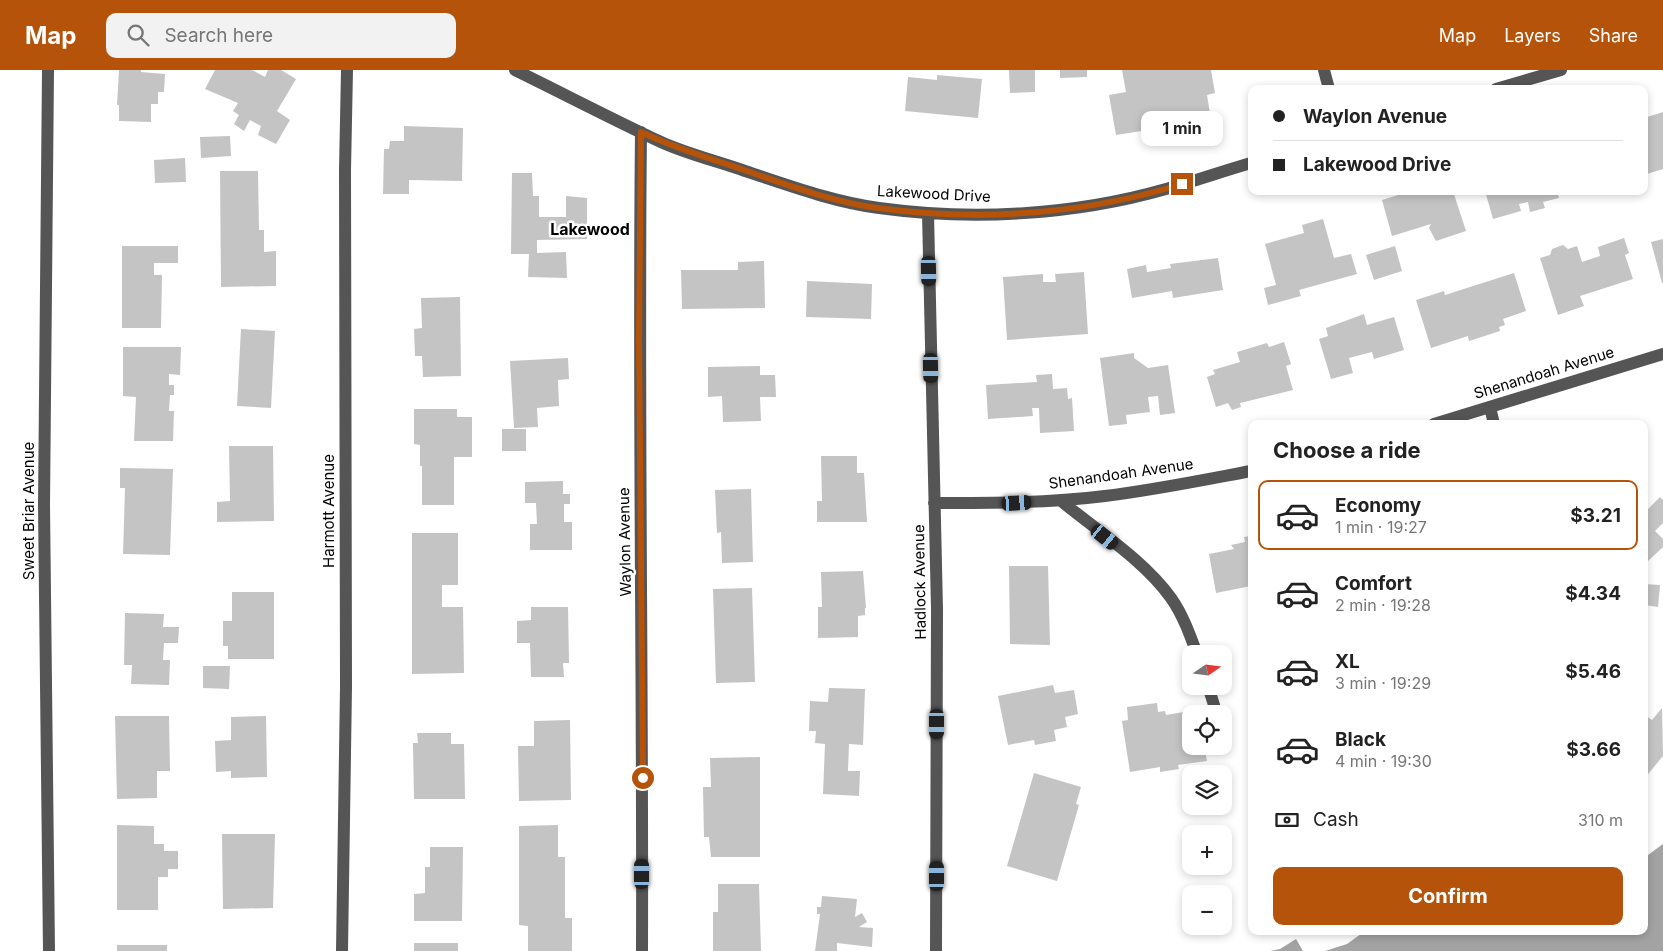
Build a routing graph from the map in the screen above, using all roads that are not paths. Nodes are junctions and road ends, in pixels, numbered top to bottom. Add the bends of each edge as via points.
1 (48, 70) edge
2 (347, 70) edge
3 (515, 70) edge
4 (1324, 70) edge
5 (1561, 70) edge
6 (1328, 85) edge
7 (1510, 85) edge
8 (641, 132) junction
9 (1248, 164) edge
10 (928, 213) junction
11 (1663, 354) edge
12 (1490, 407) junction
13 (1447, 420) edge
14 (1493, 420) edge
15 (1248, 472) edge
16 (1060, 500) junction
17 (934, 503) junction
18 (1193, 645) edge
19 (1211, 695) edge
20 (1214, 705) dead end
21 (49, 951) edge
22 (342, 951) edge
23 (642, 951) edge
24 (936, 951) edge

1 - 21 street, Sweet Briar Avenue via 44,505
2 - 22 street, Harmott Avenue via 346,687
3 - 8 street, Lakewood Drive
4 - 6 street
5 - 7 street
8 - 10 street, Lakewood Drive via 672,146 841,200
8 - 23 street, Waylon Avenue
9 - 10 street, Lakewood Drive via 1111,202 1057,210
10 - 17 street, Hadlock Avenue
11 - 12 street, Shenandoah Avenue
12 - 13 street, Shenandoah Avenue
12 - 14 street
15 - 16 street, Shenandoah Avenue via 1155,489
16 - 17 street, Shenandoah Avenue
16 - 18 street via 1150,573 1172,599
17 - 24 street, Hadlock Avenue via 937,609
19 - 20 street

